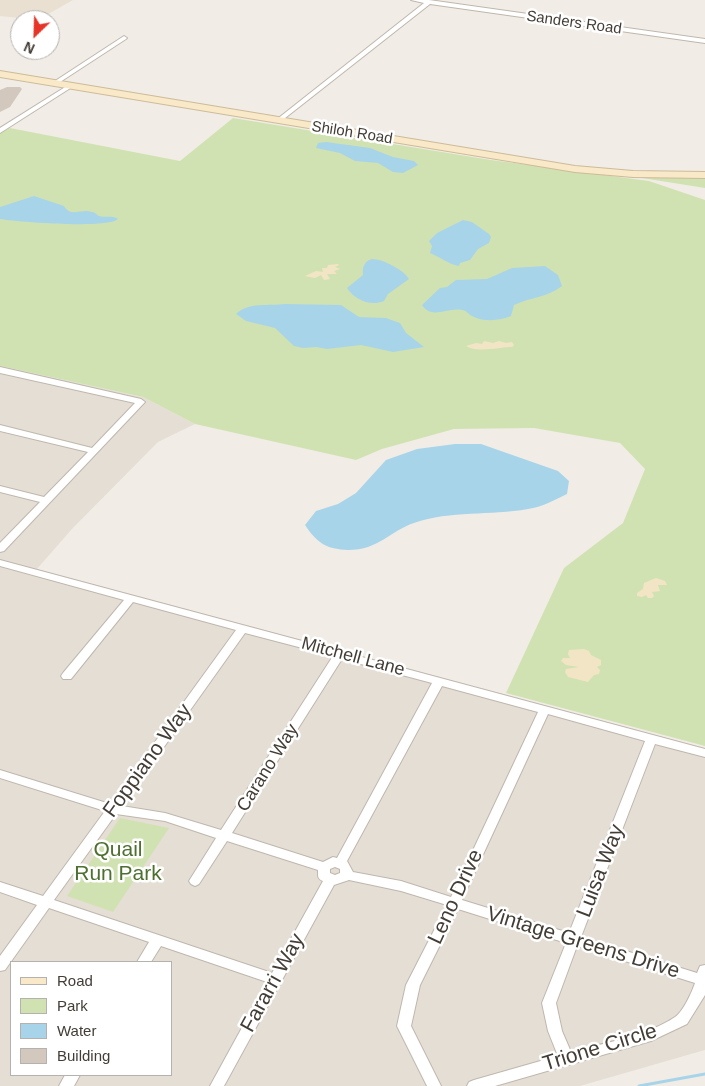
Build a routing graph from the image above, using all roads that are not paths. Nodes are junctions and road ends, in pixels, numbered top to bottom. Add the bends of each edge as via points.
1 (414, 0) edge
2 (429, 2) junction
3 (124, 38) dead end
4 (705, 41) edge
5 (0, 74) edge
6 (55, 84) junction
7 (70, 86) junction
8 (278, 121) junction
9 (0, 131) edge
10 (705, 175) edge
11 (0, 370) edge
12 (0, 428) edge
13 (94, 451) junction
14 (0, 489) edge
15 (47, 501) junction
16 (0, 549) edge
17 (0, 563) edge
18 (131, 598) junction
19 (243, 628) junction
20 (340, 654) junction
21 (67, 676) dead end
22 (439, 681) junction
23 (544, 710) junction
24 (651, 739) junction
25 (705, 753) edge
26 (0, 774) edge
27 (113, 809) junction
28 (224, 836) junction
29 (343, 869) junction
30 (327, 873) junction
31 (195, 881) dead end
32 (0, 887) edge
33 (454, 902) junction
34 (46, 903) junction
35 (158, 940) junction
36 (575, 940) junction
37 (145, 961) edge
38 (0, 966) edge
39 (704, 977) edge
40 (274, 979) junction
41 (567, 1059) junction
42 (217, 1086) edge
43 (434, 1086) edge
44 (474, 1086) edge

1 - 2 street, Sanders Road
2 - 4 street, Sanders Road
2 - 8 street
3 - 6 street
5 - 6 main road, Shiloh Road
6 - 7 main road, Shiloh Road
7 - 8 main road, Shiloh Road
7 - 9 street
8 - 10 main road, Shiloh Road via 583,170
11 - 13 street via 141,402
12 - 13 street
13 - 15 street
14 - 15 street
15 - 16 street
17 - 18 street, Mitchell Lane
18 - 19 street, Mitchell Lane
18 - 21 street
19 - 20 street, Mitchell Lane
19 - 27 street, Foppiano Way
20 - 22 street, Mitchell Lane
20 - 28 street, Carano Way
22 - 23 street, Mitchell Lane
22 - 29 street
23 - 24 street, Mitchell Lane
23 - 33 street, Leno Drive
24 - 25 street, Mitchell Lane
24 - 36 street, Luisa Way
26 - 27 street
27 - 28 street via 165,817
27 - 34 street, Foppiano Way
28 - 30 street
28 - 31 street, Carano Way
29 - 30 street via 337,880
29 - 33 street, Vintage Greens Drive
30 - 40 street, Fararri Way
32 - 34 street
33 - 36 street, Vintage Greens Drive
33 - 43 street, Leno Drive via 413,986 404,1026
34 - 35 street
34 - 38 street, Foppiano Way
35 - 37 street
35 - 40 street
36 - 39 street, Vintage Greens Drive
36 - 41 street, Luisa Way via 550,1003 555,1031
39 - 41 street, Trione Circle via 682,1020 651,1036
40 - 42 street, Fararri Way
41 - 44 street, Trione Circle

